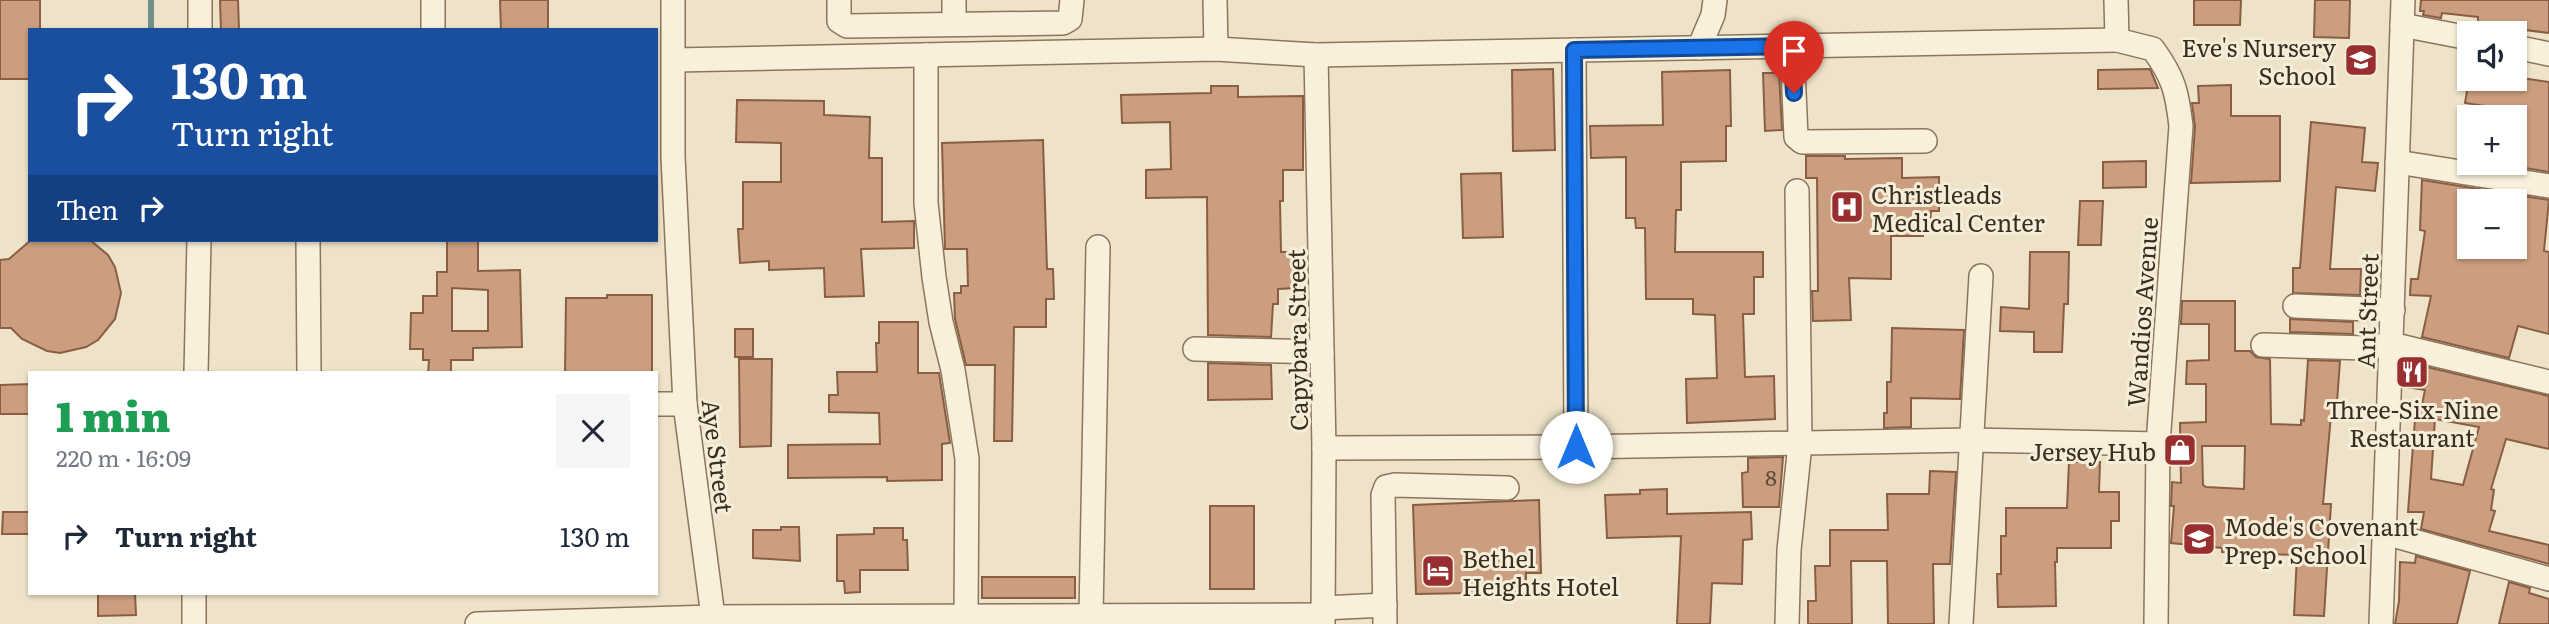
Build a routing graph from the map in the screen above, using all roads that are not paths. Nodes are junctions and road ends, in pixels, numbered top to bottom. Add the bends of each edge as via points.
1 (200, 0) edge
2 (433, 0) edge
3 (673, 0) edge
4 (839, 0) edge
5 (954, 0) edge
6 (1072, 0) edge
7 (1216, 0) edge
8 (1715, 0) edge
9 (2116, 0) edge
10 (2403, 0) edge
11 (954, 24) junction
12 (2402, 25) junction
13 (200, 28) edge
14 (433, 28) edge
15 (2457, 36) edge
16 (2117, 40) junction
17 (1792, 46) junction
18 (1699, 48) junction
19 (1216, 49) junction
20 (2527, 49) edge
21 (668, 50) edge
22 (1574, 50) junction
23 (2549, 54) edge
24 (926, 55) junction
25 (1316, 55) junction
26 (1925, 141) dead end
27 (665, 157) edge
28 (2397, 162) junction
29 (2549, 186) edge
30 (1797, 191) dead end
31 (199, 242) edge
32 (308, 242) edge
33 (1098, 247) dead end
34 (1981, 276) dead end
35 (2295, 306) dead end
36 (2393, 310) junction
37 (2392, 344) junction
38 (2263, 345) dead end
39 (1195, 349) dead end
40 (1322, 352) junction
41 (197, 371) edge
42 (309, 371) edge
43 (2549, 382) edge
44 (658, 404) edge
45 (685, 404) junction
46 (1970, 440) junction
47 (1800, 444) junction
48 (2158, 444) junction
49 (1576, 447) junction
50 (1324, 448) junction
51 (1507, 488) dead end
52 (2385, 533) junction
53 (2549, 579) edge
54 (194, 595) edge
55 (1385, 615) edge
56 (1091, 616) junction
57 (1323, 616) edge
58 (966, 617) junction
59 (713, 620) edge
60 (194, 624) edge
61 (477, 624) edge
62 (1787, 624) edge
63 (1961, 624) edge
64 (2156, 624) edge
65 (2381, 624) edge

1 - 13 street
2 - 14 street
3 - 21 street, Aye Street
4 - 11 street via 839,21 847,26
5 - 11 street
6 - 11 street via 1070,19 1063,23
7 - 19 street
8 - 18 street
9 - 16 street
10 - 12 street, Ant Street
12 - 15 street
12 - 28 street, Ant Street
16 - 17 street, Wandios Avenue
16 - 48 street, Wandios Avenue via 2154,49 2177,90 2181,126
17 - 18 street, Wandios Avenue
17 - 26 street via 1796,137 1802,142
18 - 22 street, Wandios Avenue
19 - 24 street, Wandios Avenue
19 - 25 street, Wandios Avenue
20 - 23 street
21 - 24 street, Wandios Avenue
21 - 27 street, Aye Street
22 - 25 street, Wandios Avenue
22 - 49 street
24 - 58 street via 927,215 967,459
25 - 40 street, Capybara Street
27 - 45 street, Aye Street
28 - 29 street
28 - 36 street, Ant Street
30 - 47 street
31 - 41 street
32 - 42 street
33 - 56 street
34 - 46 street
35 - 36 street
36 - 37 street, Ant Street
37 - 38 street via 2367,348
37 - 43 street
37 - 52 street, Ant Street
39 - 40 street
40 - 50 street, Capybara Street
44 - 45 street
45 - 59 street, Aye Street
46 - 47 street
46 - 48 street
46 - 63 street
47 - 49 street
47 - 62 street
48 - 64 street, Wandios Avenue
49 - 50 street
50 - 57 street, Capybara Street
51 - 55 street via 1386,487 1382,495
52 - 53 street
52 - 65 street, Ant Street
54 - 60 street
55 - 57 street
56 - 57 street
56 - 58 street
58 - 59 street
59 - 61 street

